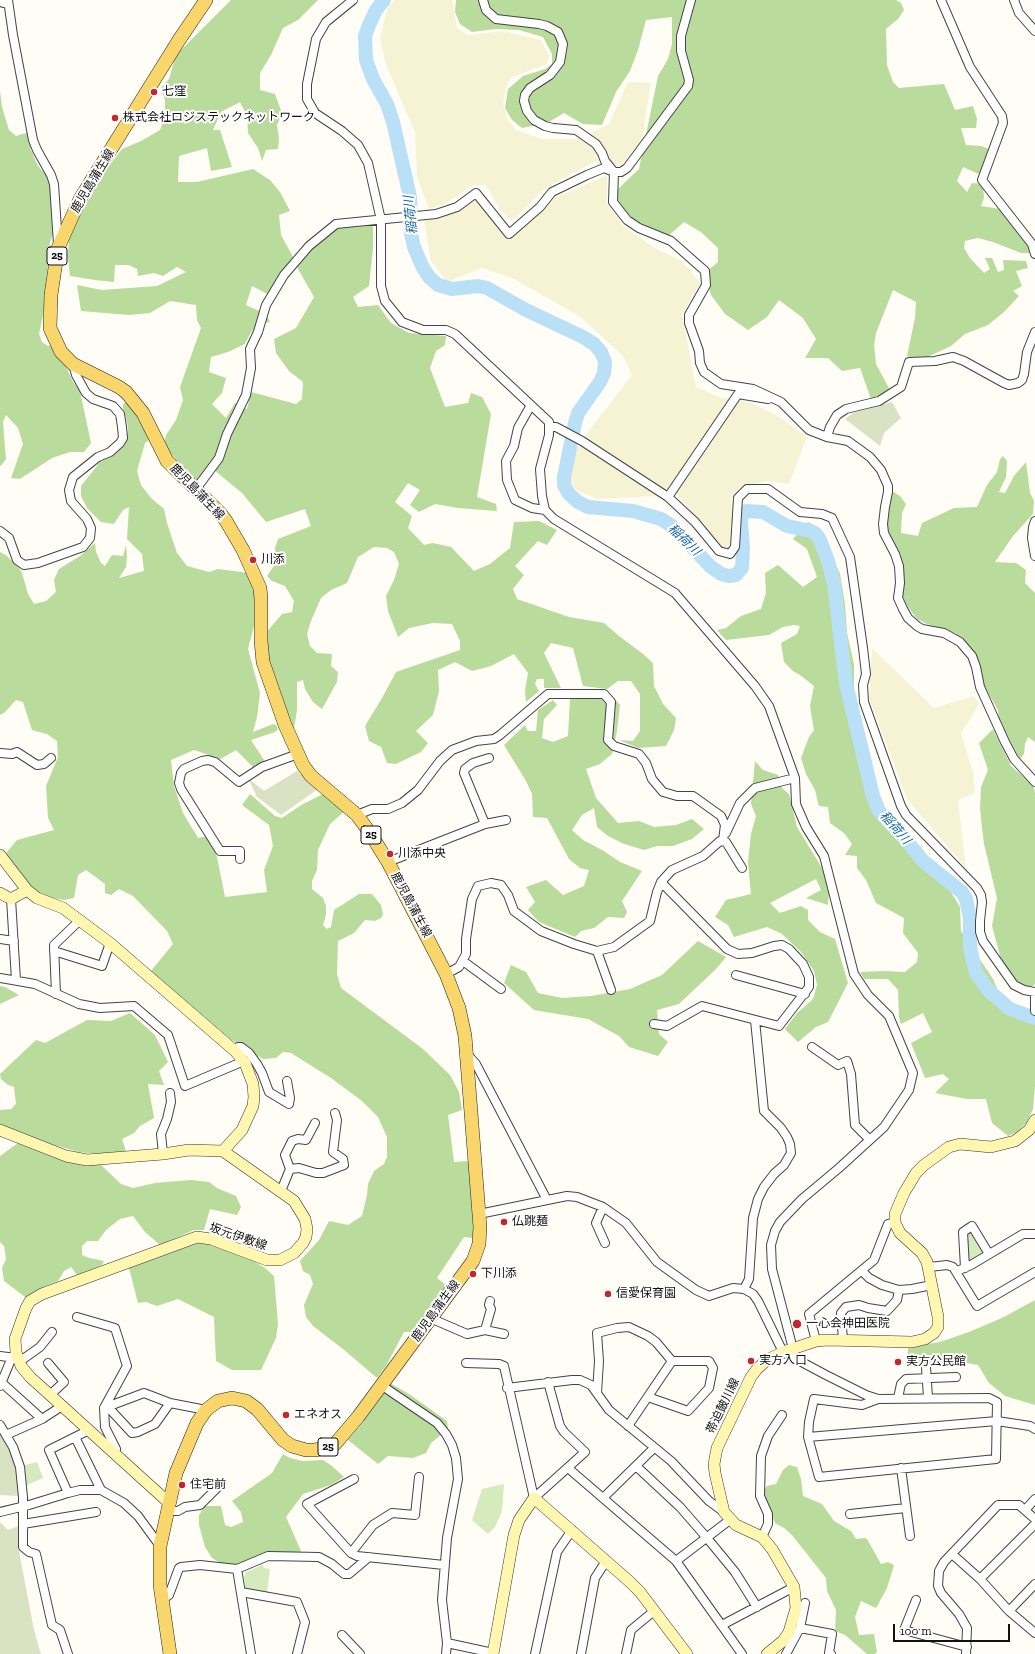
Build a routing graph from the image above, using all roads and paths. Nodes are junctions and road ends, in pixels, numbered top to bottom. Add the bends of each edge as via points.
1 (206, 0) edge
2 (353, 0) edge
3 (482, 0) edge
4 (691, 0) edge
5 (941, 0) edge
6 (1014, 0) edge
7 (5, 2) edge
8 (1035, 31) edge
9 (614, 172) junction
10 (381, 220) junction
11 (58, 248) junction
12 (1035, 254) edge
13 (1035, 332) edge
14 (73, 364) junction
15 (721, 384) junction
16 (738, 394) junction
17 (781, 402) junction
18 (531, 405) junction
19 (552, 427) junction
20 (827, 437) junction
21 (196, 489) junction
22 (668, 497) junction
23 (545, 510) junction
24 (1035, 521) edge
25 (0, 530) edge
26 (1035, 556) edge
27 (0, 753) edge
28 (298, 754) junction
29 (51, 758) dead end
30 (490, 758) dead end
31 (795, 778) junction
32 (1035, 782) edge
33 (357, 815) junction
34 (506, 820) dead end
35 (485, 824) junction
36 (723, 840) junction
37 (0, 855) edge
38 (240, 859) dead end
39 (388, 862) junction
40 (742, 868) dead end
41 (661, 882) junction
42 (27, 890) junction
43 (0, 893) edge
44 (11, 899) junction
45 (79, 921) junction
46 (0, 940) edge
47 (14, 941) junction
48 (110, 943) junction
49 (54, 950) junction
50 (597, 951) junction
51 (463, 961) junction
52 (446, 974) junction
53 (736, 975) dead end
54 (0, 978) edge
55 (16, 980) junction
56 (501, 989) dead end
57 (611, 990) dead end
58 (1035, 992) edge
59 (56, 994) junction
60 (805, 994) junction
61 (1035, 1008) edge
62 (1035, 1011) edge
63 (755, 1020) junction
64 (654, 1024) dead end
65 (812, 1047) dead end
66 (235, 1051) junction
67 (467, 1053) junction
68 (244, 1062) junction
69 (287, 1081) dead end
70 (170, 1093) dead end
71 (334, 1113) dead end
72 (1035, 1120) edge
73 (315, 1123) dead end
74 (0, 1130) edge
75 (869, 1139) junction
76 (223, 1151) junction
77 (163, 1154) junction
78 (290, 1169) junction
79 (281, 1191) junction
80 (547, 1200) junction
81 (603, 1206) junction
82 (479, 1214) junction
83 (895, 1223) junction
84 (1035, 1234) edge
85 (605, 1243) dead end
86 (989, 1254) junction
87 (929, 1267) junction
88 (961, 1269) junction
89 (862, 1271) junction
90 (1035, 1272) edge
91 (932, 1285) junction
92 (744, 1289) junction
93 (899, 1290) junction
94 (490, 1301) dead end
95 (77, 1317) dead end
96 (430, 1318) junction
97 (486, 1330) junction
98 (52, 1332) dead end
99 (504, 1334) dead end
100 (843, 1340) junction
101 (816, 1341) junction
102 (788, 1351) junction
103 (0, 1356) edge
104 (16, 1359) junction
105 (672, 1361) junction
106 (48, 1363) dead end
107 (466, 1363) dead end
108 (926, 1367) dead end
109 (956, 1377) dead end
110 (927, 1378) junction
111 (548, 1382) junction
112 (1, 1384) edge
113 (381, 1385) junction
114 (507, 1388) junction
115 (597, 1393) junction
116 (50, 1395) junction
117 (648, 1397) junction
118 (898, 1398) junction
119 (928, 1398) junction
120 (878, 1399) junction
121 (170, 1403) junction
122 (62, 1406) junction
123 (105, 1407) junction
124 (206, 1410) junction
125 (782, 1415) dead end
126 (42, 1418) junction
127 (997, 1421) junction
128 (0, 1425) edge
129 (628, 1426) junction
130 (1035, 1428) edge
131 (89, 1430) junction
132 (6, 1435) junction
133 (75, 1437) junction
134 (808, 1437) junction
135 (654, 1448) junction
136 (115, 1453) junction
137 (636, 1466) junction
138 (568, 1468) junction
139 (901, 1468) junction
140 (419, 1477) dead end
141 (354, 1479) dead end
142 (219, 1486) dead end
143 (101, 1490) junction
144 (68, 1493) junction
145 (604, 1497) junction
146 (534, 1498) junction
147 (1035, 1499) edge
148 (23, 1506) junction
149 (168, 1506) junction
150 (906, 1508) junction
151 (1, 1510) edge
152 (1025, 1510) junction
153 (96, 1512) dead end
154 (850, 1514) dead end
155 (727, 1515) junction
156 (1035, 1519) edge
157 (23, 1524) junction
158 (1035, 1524) edge
159 (572, 1530) junction
160 (910, 1536) dead end
161 (762, 1537) junction
162 (707, 1538) junction
163 (160, 1546) junction
164 (351, 1553) junction
165 (952, 1554) junction
166 (369, 1557) junction
167 (606, 1561) junction
168 (676, 1561) junction
169 (444, 1565) junction
170 (237, 1569) junction
171 (980, 1579) junction
172 (1035, 1584) edge
173 (794, 1587) junction
174 (241, 1592) junction
175 (162, 1600) junction
176 (916, 1600) dead end
177 (805, 1603) dead end
178 (757, 1607) junction
179 (654, 1611) junction
180 (1009, 1611) junction
181 (722, 1625) junction
182 (800, 1628) junction
183 (1035, 1633) edge
184 (342, 1635) dead end
185 (447, 1643) junction
186 (967, 1650) edge
187 (493, 1653) edge
188 (68, 1654) edge
189 (170, 1654) edge
190 (252, 1654) edge
191 (298, 1654) edge
192 (360, 1654) edge
193 (446, 1654) edge
194 (535, 1654) edge
195 (581, 1654) edge
196 (626, 1654) edge
197 (687, 1654) edge
198 (742, 1654) edge
199 (767, 1654) edge
200 (786, 1654) edge
201 (831, 1654) edge

1 - 11 main road, 鹿児島蒲生線 / 25 via 80,199
2 - 10 street via 326,22 316,39 306,84 307,99 315,114 358,145 368,163
3 - 9 street via 486,10 496,19 539,24 558,32 563,44 560,62 525,95 527,111 534,120 545,126 576,130 587,136 596,144
4 - 9 street via 681,36 681,51 689,80 687,89 627,168 621,172
5 - 12 street via 970,67 1002,116 1003,123 982,180 1032,244
6 - 8 street via 1019,13
7 - 11 street via 34,140 54,184
9 - 10 street via 604,168 552,192 540,207 509,234 476,193 457,207 436,214
9 - 15 street via 614,202 627,220 638,228 671,241 705,271 706,285 689,315 689,323 704,372
10 - 18 street via 381,286 385,301 402,322 423,330 446,330 455,334
10 - 21 street via 358,220 336,224 309,246 284,275 266,305 250,349 251,368 246,395 227,434 219,458
11 - 14 main road, 鹿児島蒲生線 / 25 via 51,295 50,328 61,352
13 - 20 street via 1026,352 1024,374 1018,383 1004,383 952,357 935,361 909,362 902,386 879,401 846,409 837,415
14 - 21 main road, 鹿児島蒲生線 / 25 via 119,386 126,392 143,413 167,461
14 - 25 street via 86,393 93,400 113,406 120,414 122,427 123,438 120,443 73,477 69,490 71,501 87,519 91,528 90,538 83,547 38,563 24,565 17,560 9,538
15 - 16 street via 723,389
15 - 17 street via 753,389
16 - 17 street
16 - 22 street
17 - 20 street via 809,430
18 - 19 street
18 - 23 street via 518,428 514,446 506,461 507,480 515,500 532,508
19 - 22 street via 582,441
19 - 23 street via 540,469
20 - 32 street via 848,441 870,456 886,478 888,492 884,533 899,566 898,598 903,609 917,626 944,633 960,642 972,656 980,687 1005,742 1014,759
21 - 28 main road, 鹿児島蒲生線 / 25 via 226,521 243,550 260,588 263,662
22 - 58 street via 695,522 719,551 730,554 735,547 738,498 747,488 768,489 800,512 822,514 832,518 850,558 866,674 863,685 864,702 901,806 906,815 977,888 982,902 980,932 983,941 1014,985
23 - 31 street via 675,593 755,686 769,706
24 - 26 street via 1032,538
27 - 29 street via 17,752 37,765 44,764
28 - 33 main road, 鹿児島蒲生線 / 25 via 311,776
28 - 38 street via 262,767 239,782 215,762 208,760 184,769 181,773 181,789 220,851 240,851
30 - 35 street via 472,763 464,773
31 - 36 street via 755,788 740,803
31 - 75 street via 796,804 806,827 824,856 854,974 868,995 889,1016 913,1073 909,1090 899,1106 884,1126
33 - 36 street via 372,809 388,809 402,803 418,790 440,761 452,750 476,741 494,739 548,694 604,694 611,702 608,740 614,746 639,754 646,763 652,779 663,792 677,796 693,796 721,816 725,825
33 - 39 main road, 鹿児島蒲生線 / 25
34 - 35 street
35 - 39 street
36 - 40 street
36 - 41 street via 703,856 672,870
37 - 42 street
39 - 52 main road, 鹿児島蒲生線 / 25
41 - 50 street via 650,921 614,946
41 - 60 street via 727,949 738,954 782,945 789,949 803,964 809,977 809,987
42 - 44 street
42 - 45 street via 37,898 63,908
43 - 44 street
44 - 47 street
45 - 48 street
45 - 49 street via 54,945
46 - 47 street
47 - 55 street
48 - 49 street via 102,966
48 - 66 street
49 - 59 street
50 - 51 street via 541,931 514,911 501,885 491,883 478,886 472,899
50 - 57 street
51 - 52 street via 459,967
51 - 56 street
52 - 67 main road, 鹿児島蒲生線 / 25 via 463,1023
53 - 60 street
54 - 55 street
55 - 59 street via 35,984
58 - 61 street
59 - 68 street via 79,1004 100,1008 134,1006 168,1035 185,1086
60 - 63 street via 779,1026
61 - 62 street
63 - 64 street via 702,1006 667,1026
63 - 92 street via 764,1111 787,1137 790,1153 758,1199 751,1230 751,1271
65 - 75 street via 838,1065 847,1061 851,1074 855,1125
66 - 68 street
66 - 69 street via 241,1047 249,1053 258,1064 269,1092 289,1104
67 - 80 street via 476,1064
67 - 82 main road, 鹿児島蒲生線 / 25
68 - 76 street via 253,1084 253,1106 242,1130
70 - 77 street via 171,1102 161,1134
71 - 78 street via 337,1120 333,1152 343,1158 344,1165 323,1173 299,1168
72 - 83 street via 1029,1130 1015,1141 991,1147 960,1144 949,1147 924,1165 904,1193 895,1214
73 - 78 street via 306,1140 292,1141 285,1155
74 - 77 street via 77,1159
75 - 102 street via 785,1215 775,1231 771,1246 772,1269
76 - 77 street via 189,1150
76 - 79 street, 坂元伊敷線
78 - 79 street
79 - 104 street, 坂元伊敷線 via 298,1205 307,1229 303,1243 287,1258 267,1260 211,1239 197,1237 135,1259 42,1294 30,1301 15,1339
80 - 81 street via 566,1196 577,1197
80 - 82 street
81 - 85 street via 596,1223
81 - 92 street via 626,1223 657,1262 696,1290 709,1296 733,1288
82 - 96 main road, 鹿児島蒲生線 / 25 via 477,1253
83 - 87 street, 帯迫皷川線 via 900,1232 922,1253
83 - 89 street via 888,1224 874,1260
84 - 86 street via 1023,1234
86 - 88 street
86 - 88 street via 972,1226 963,1232
87 - 88 street via 947,1265
87 - 91 street, 帯迫皷川線
88 - 90 street via 977,1306
89 - 93 street via 882,1285
89 - 101 street via 809,1314
91 - 93 street
91 - 100 street, 帯迫皷川線 via 938,1326 934,1333 925,1339 912,1342
92 - 102 street via 753,1294 758,1301
93 - 100 street via 896,1300 887,1311 859,1305 846,1307 841,1313
94 - 97 street via 491,1309
95 - 123 street via 115,1328 127,1366
96 - 97 street via 467,1334
96 - 113 main road, 鹿児島蒲生線 / 25
97 - 99 street
98 - 104 street via 40,1347
100 - 101 street, 帯迫皷川線
101 - 102 street, 帯迫皷川線
102 - 120 street via 826,1375
102 - 155 street, 帯迫皷川線 via 767,1360 756,1369 717,1448 715,1473
103 - 104 street
104 - 112 street
104 - 116 street via 30,1377
105 - 115 street via 648,1336 629,1327 596,1333 599,1361
105 - 117 street
105 - 117 street via 709,1361 714,1368 709,1388 688,1411
106 - 116 street via 64,1382
107 - 114 street via 504,1366
108 - 110 street
109 - 110 street
110 - 118 street via 906,1379 901,1384
110 - 119 street
111 - 114 street
111 - 115 street via 580,1380 591,1385
111 - 138 street via 560,1426 585,1452
112 - 126 street
113 - 124 main road, 鹿児島蒲生線 / 25 via 341,1438 335,1444 321,1450 306,1450 292,1446 283,1440 257,1409 246,1401 232,1398 218,1401
113 - 169 street via 437,1423 452,1445 458,1480
114 - 146 street
115 - 129 street via 609,1410
116 - 122 street
117 - 129 street
118 - 119 street
118 - 120 street
119 - 127 street via 989,1398 997,1402
120 - 134 street via 862,1405 814,1399
121 - 123 street via 144,1393
121 - 123 street via 155,1424 132,1433
121 - 124 street
122 - 126 street
122 - 131 street
123 - 136 street via 105,1427 116,1449
124 - 149 main road, 鹿児島蒲生線 / 25 via 197,1423 179,1466
125 - 161 street via 768,1436 760,1456 760,1496 768,1514 768,1524
126 - 132 street
127 - 130 street
127 - 134 street
127 - 139 street via 996,1459
128 - 132 street
129 - 135 street
131 - 133 street
131 - 136 street
132 - 148 street via 20,1467
133 - 143 street
133 - 144 street via 49,1450
134 - 139 street via 819,1477
135 - 137 street
135 - 155 street via 671,1461 709,1502
136 - 149 street
137 - 145 street
137 - 162 street via 680,1507
138 - 145 street
138 - 146 street
139 - 150 street
140 - 164 street via 415,1514 392,1513 373,1525
141 - 164 street via 307,1504
142 - 149 street via 200,1505 178,1510
143 - 144 street
143 - 163 street via 124,1503 138,1516
144 - 148 street
145 - 168 street
146 - 159 street
146 - 187 street via 519,1520 514,1535
147 - 152 street
148 - 151 street
148 - 157 street
149 - 163 main road, 鹿児島蒲生線 / 25
150 - 154 street
150 - 160 street
152 - 156 street
152 - 165 street via 1019,1505 998,1505
153 - 157 street
155 - 161 street via 742,1528
155 - 162 street
157 - 188 street via 23,1547 36,1554 52,1625 60,1630
158 - 171 street
159 - 167 street
159 - 194 street via 557,1552
161 - 173 street
162 - 168 street
162 - 178 street via 735,1572
163 - 175 main road, 鹿児島蒲生線 / 25
164 - 166 street
165 - 171 street
165 - 186 street via 939,1571 938,1586 941,1594 965,1622
166 - 169 street
166 - 170 street via 349,1574 344,1574 320,1557 268,1556
167 - 179 street via 630,1582
167 - 195 street via 595,1578
168 - 181 street
169 - 185 street via 442,1600
170 - 174 street
170 - 175 street via 200,1565 181,1567 169,1594
171 - 180 street
172 - 180 street
173 - 178 street
173 - 199 street via 796,1608 788,1632 783,1641
174 - 190 street
174 - 191 street via 297,1602 304,1622
175 - 189 main road, 鹿児島蒲生線 / 25
176 - 186 street via 904,1630
177 - 182 street
178 - 181 street
179 - 196 street via 631,1630
179 - 197 street
180 - 183 street
181 - 198 street
182 - 200 street
182 - 201 street via 832,1634 829,1653
184 - 192 street
185 - 187 street
185 - 193 street

